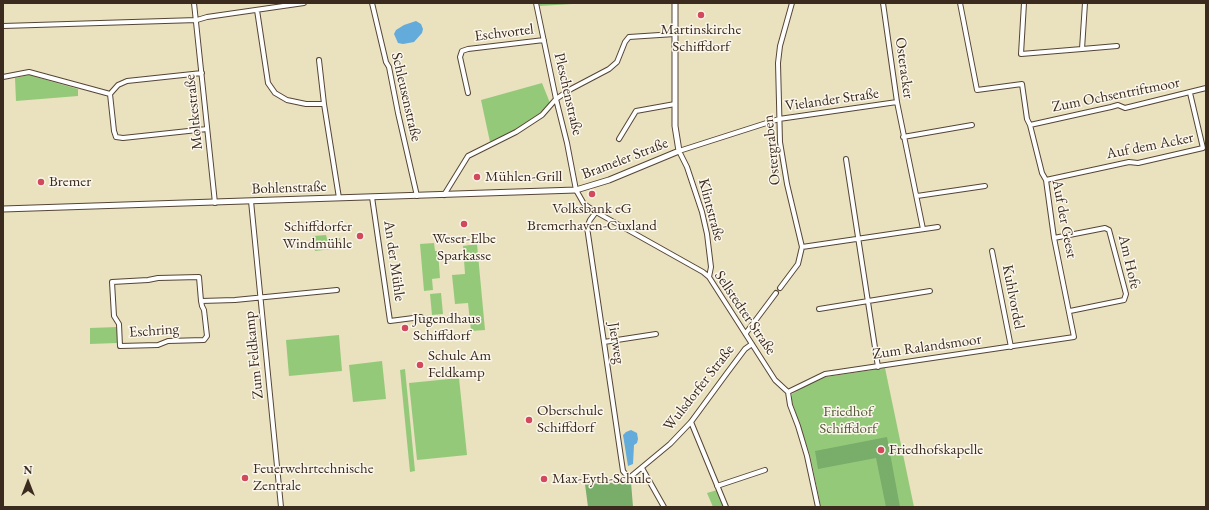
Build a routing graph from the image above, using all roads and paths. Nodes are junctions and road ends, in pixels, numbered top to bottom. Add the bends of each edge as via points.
1 (194, 3) edge
2 (304, 3) edge
3 (372, 3) edge
4 (536, 3) edge
5 (675, 3) edge
6 (792, 3) edge
7 (884, 3) edge
8 (960, 3) edge
9 (1024, 3) edge
10 (1085, 3) edge
11 (256, 10) junction
12 (197, 20) junction
13 (3, 26) edge
14 (675, 34) junction
15 (544, 40) junction
16 (1118, 46) dead end
17 (1082, 49) junction
18 (319, 60) dead end
19 (202, 73) junction
20 (3, 78) edge
21 (1206, 88) edge
22 (468, 93) dead end
23 (1190, 93) junction
24 (110, 94) junction
25 (556, 99) junction
26 (897, 102) junction
27 (324, 104) junction
28 (675, 104) junction
29 (779, 120) junction
30 (972, 125) dead end
31 (1030, 125) junction
32 (208, 129) junction
33 (903, 137) junction
34 (619, 139) dead end
35 (679, 151) junction
36 (846, 159) dead end
37 (1046, 180) junction
38 (986, 186) dead end
39 (576, 190) junction
40 (444, 195) junction
41 (417, 196) junction
42 (917, 196) junction
43 (372, 197) junction
44 (339, 198) junction
45 (251, 201) junction
46 (215, 203) junction
47 (3, 209) edge
48 (596, 212) junction
49 (938, 227) dead end
50 (923, 229) junction
51 (858, 238) junction
52 (1054, 238) junction
53 (802, 247) junction
54 (992, 252) dead end
55 (709, 278) junction
56 (780, 288) dead end
57 (337, 290) dead end
58 (930, 291) dead end
59 (776, 293) dead end
60 (260, 297) junction
61 (201, 300) junction
62 (868, 301) junction
63 (819, 309) dead end
64 (1070, 311) junction
65 (421, 318) dead end
66 (746, 333) junction
67 (656, 334) dead end
68 (1074, 337) joint
69 (604, 342) junction
70 (752, 344) junction
71 (1011, 347) junction
72 (878, 367) junction
73 (788, 392) junction
74 (691, 422) junction
75 (642, 468) junction
76 (765, 470) dead end
77 (629, 478) joint
78 (717, 486) junction
79 (281, 507) edge
80 (664, 507) edge
81 (726, 507) edge
82 (818, 507) edge

1 - 12 street, Moltkestraße
2 - 11 street
3 - 41 street, Schleusenstraße via 389,66
4 - 15 street, Pleschenstraße
5 - 14 street, Brameler Straße
6 - 29 street, Ostergraben via 778,63
7 - 26 street, Osteracker
8 - 31 street, Auf der Geest via 976,90 1022,84
9 - 17 street via 1021,54
10 - 17 street
11 - 12 street via 208,16
11 - 27 street via 268,83 275,93 286,100
12 - 13 street
12 - 19 street, Moltkestraße
14 - 25 street via 628,37 617,62 609,69
14 - 28 street, Brameler Straße
15 - 22 street, Eschvortel via 462,51 460,57
15 - 25 street, Pleschenstraße
16 - 17 street
18 - 27 street
19 - 24 street via 127,81 118,85
19 - 32 street, Moltkestraße
20 - 24 street via 29,72
21 - 23 street, Zum Ochsentriftmoor
23 - 31 street, Zum Ochsentriftmoor
23 - 37 street, Auf dem Acker via 1203,148
24 - 32 street via 116,137
25 - 39 street, Pleschenstraße
25 - 40 street via 542,115 516,132 468,156
26 - 29 street, Vielander Straße
26 - 33 street, Osteracker
27 - 44 street
28 - 34 street via 636,111
28 - 35 street, Brameler Straße
29 - 35 street, Vielander Straße
29 - 53 street, Ostergraben via 787,184
30 - 33 street
31 - 37 street, Auf der Geest
32 - 46 street, Moltkestraße
33 - 42 street, Osteracker
35 - 39 street, Brameler Straße via 618,177
35 - 55 street, Klintstraße via 706,227 711,267
36 - 51 street
37 - 52 street, Auf der Geest
38 - 42 street
39 - 40 street, Bohlenstraße
39 - 48 street, Sellstedter Straße via 584,204
40 - 41 street, Bohlenstraße
41 - 43 street, Bohlenstraße
42 - 50 street, Osteracker
43 - 44 street, Bohlenstraße
43 - 65 street, An der Mühle via 390,321
44 - 45 street, Bohlenstraße
45 - 46 street, Bohlenstraße
45 - 60 street, Zum Feldkamp
46 - 47 street, Bohlenstraße
48 - 55 street, Sellstedter Straße via 704,272
48 - 69 street, Jierweg via 587,227
49 - 50 street
50 - 51 street
51 - 53 street
51 - 62 street
52 - 64 street, Auf der Geest
52 - 64 street, Am Hofe via 1106,228 1109,230 1126,294 1124,300
53 - 56 street, Ostergraben via 798,264
54 - 71 street, Kuhlvordel
55 - 66 street, Sellstedter Straße
57 - 60 street
58 - 62 street
59 - 66 street
60 - 61 street
60 - 79 street, Zum Feldkamp
61 - 61 street, Eschring via 207,336 204,340 120,346 119,324 114,316 112,282 199,277
62 - 63 street
62 - 72 street
64 - 68 street, Auf der Geest
66 - 70 street, Sellstedter Straße
67 - 69 street
68 - 71 street, Zum Ralandsmoor
69 - 77 street, Jierweg via 624,472
70 - 73 street, Sellstedter Straße via 775,380
70 - 74 street, Wulsdorfer Straße via 745,349
71 - 72 street, Zum Ralandsmoor
72 - 73 street, Zum Ralandsmoor via 825,374
73 - 82 street via 807,456
74 - 75 street, Wulsdorfer Straße
74 - 78 street
75 - 77 street, Wulsdorfer Straße
75 - 80 street
76 - 78 street
78 - 81 street

